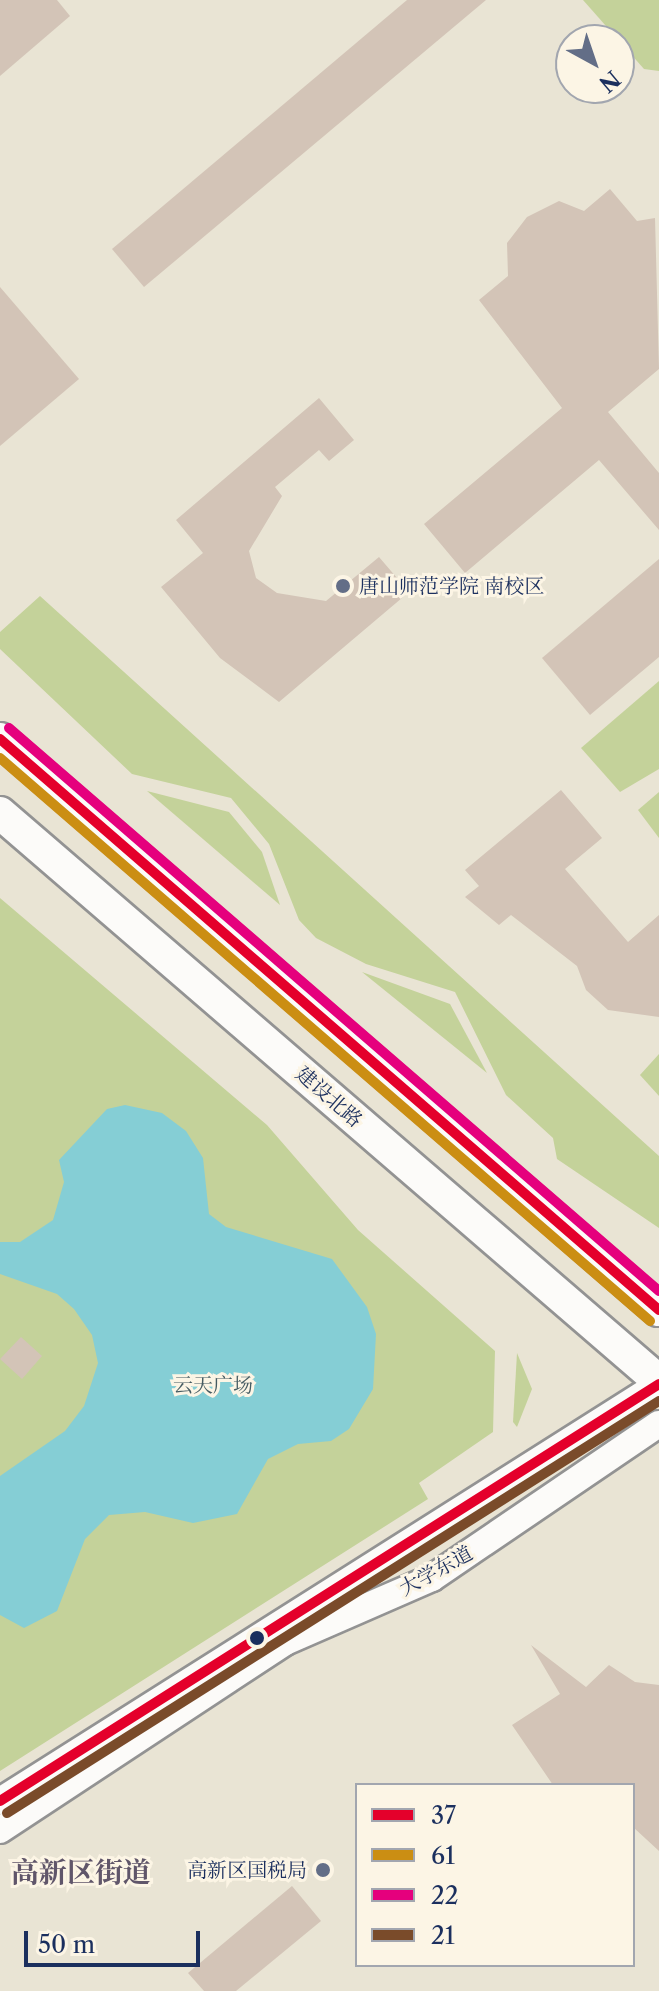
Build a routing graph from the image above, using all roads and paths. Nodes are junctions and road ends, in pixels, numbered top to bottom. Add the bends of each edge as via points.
1 (0, 739) edge
2 (0, 813) edge
3 (659, 1310) edge
4 (659, 1382) edge
5 (659, 1424) edge
6 (0, 1801) edge
7 (0, 1830) edge

1 - 3 main road
2 - 4 main road, 建设北路
4 - 6 street, 大学东道
5 - 7 street, 大学东道 via 432,1578 285,1642

